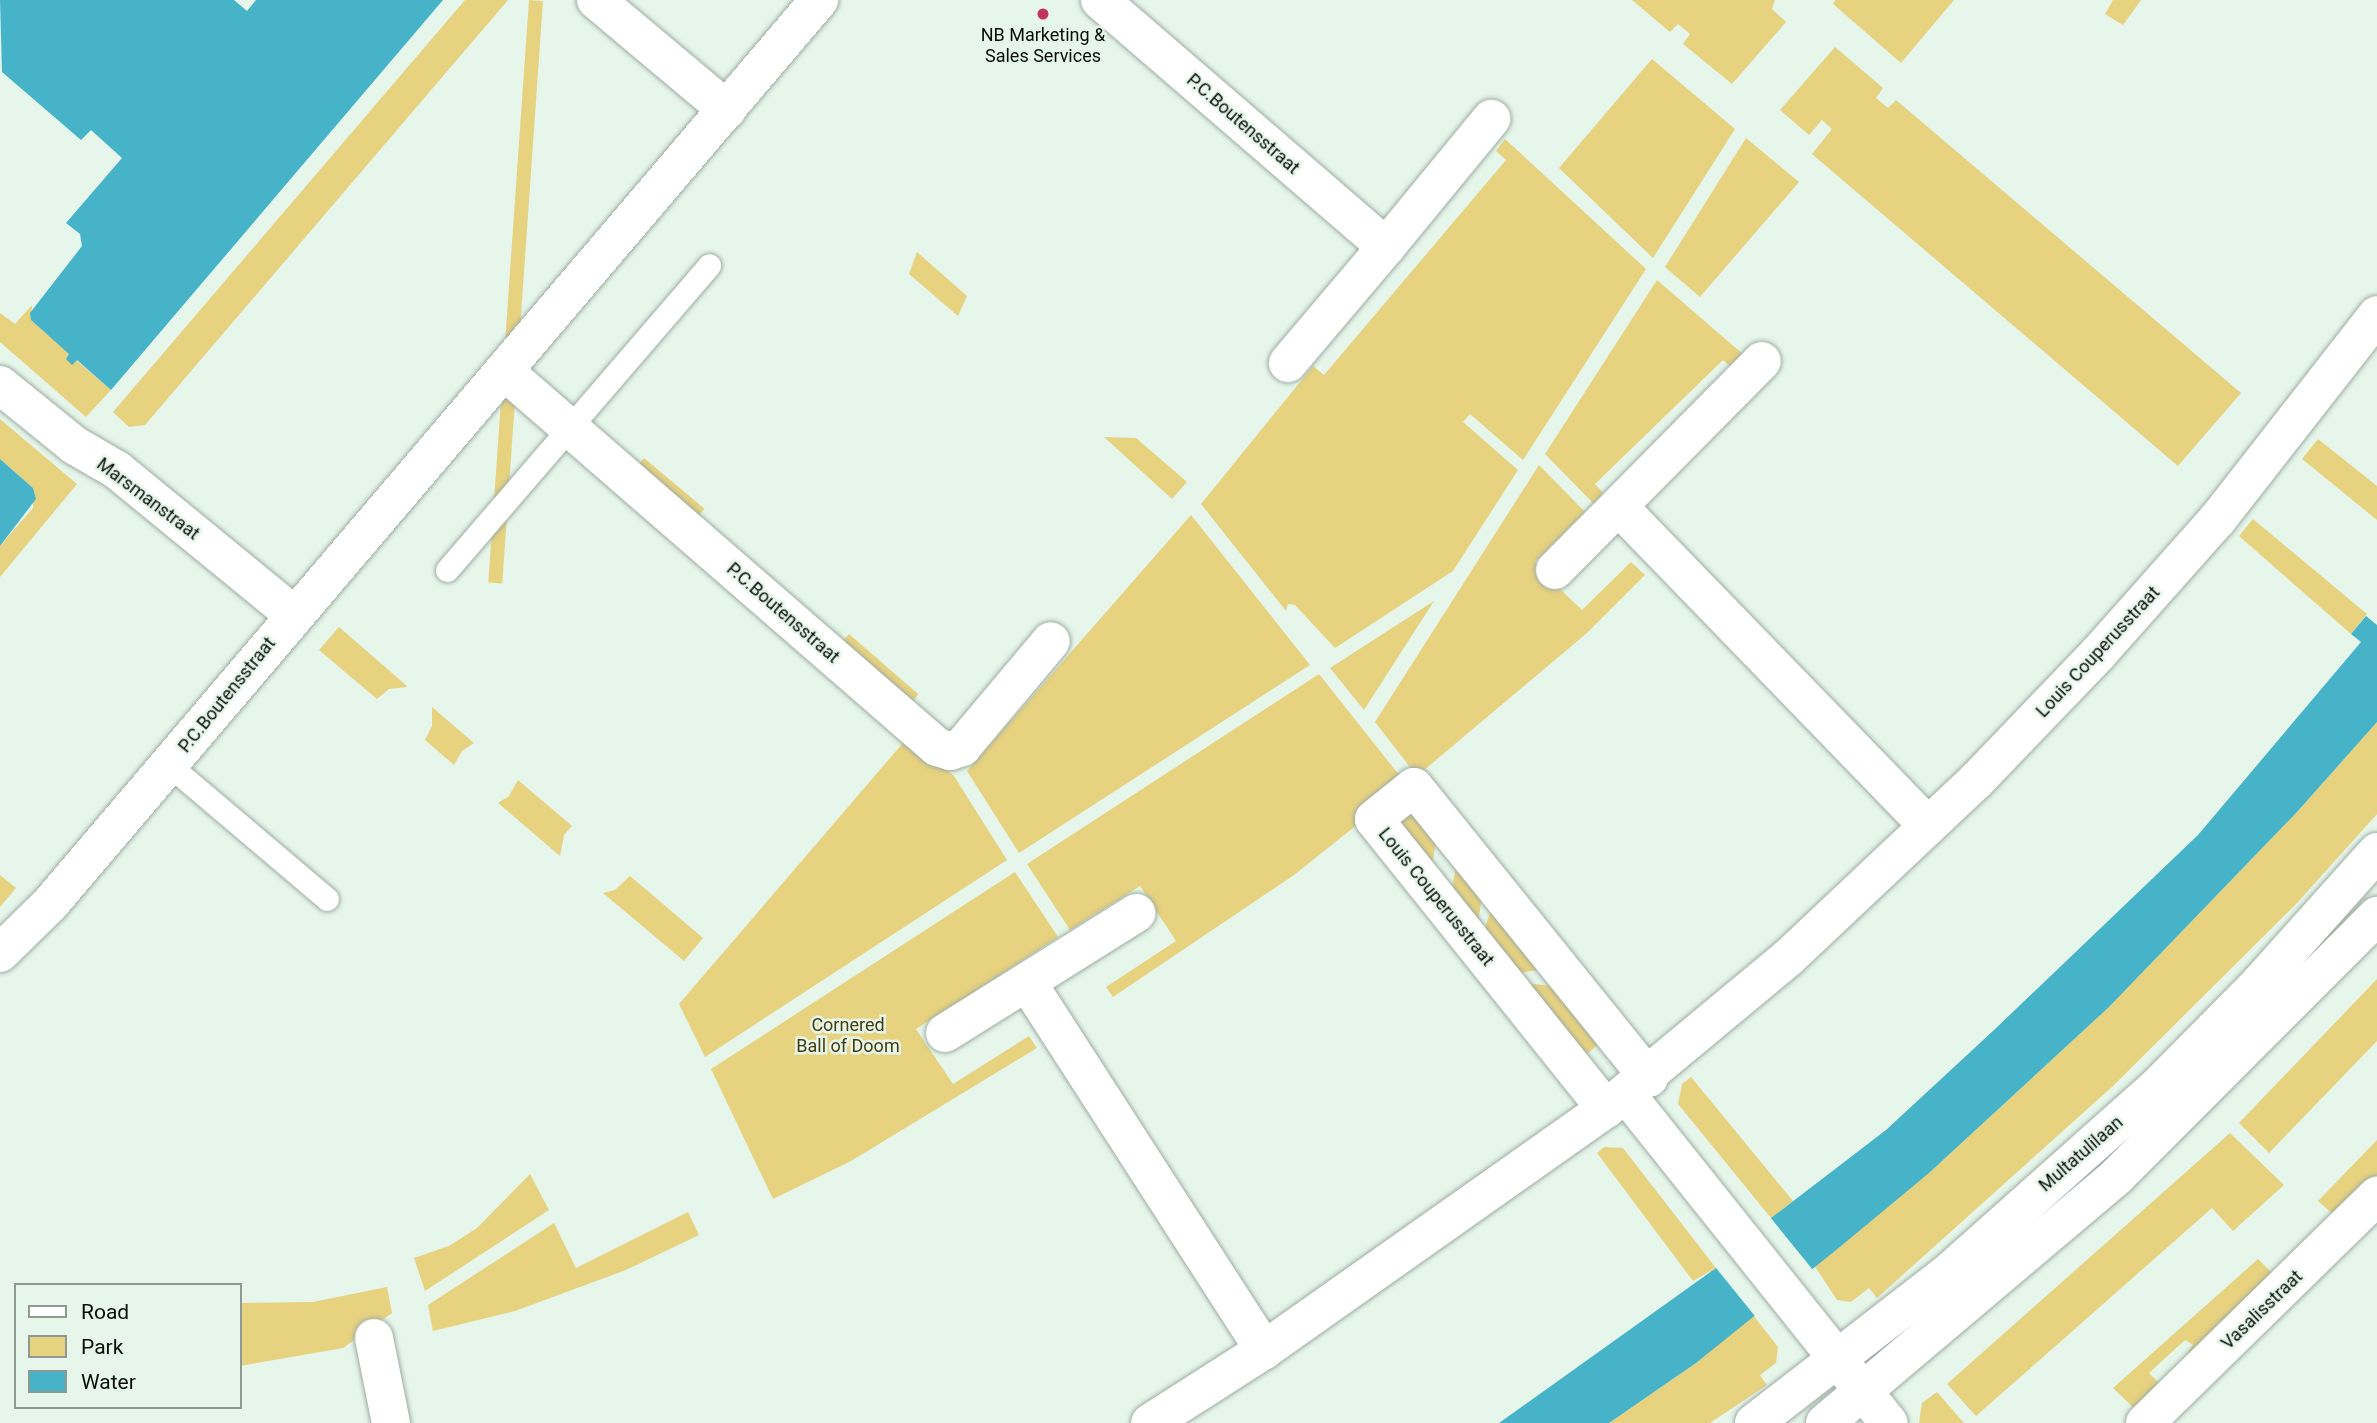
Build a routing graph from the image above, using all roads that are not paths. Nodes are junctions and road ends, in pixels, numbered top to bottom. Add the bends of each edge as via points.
1 (596, 0) edge
2 (819, 0) edge
3 (1100, 0) edge
4 (727, 110) junction
5 (1491, 119) dead end
6 (1386, 247) junction
7 (709, 265) dead end
8 (2377, 316) edge
9 (1762, 361) dead end
10 (1288, 363) dead end
11 (504, 371) junction
12 (0, 385) edge
13 (571, 428) junction
14 (1619, 507) junction
15 (447, 570) dead end
16 (1555, 570) dead end
17 (294, 615) junction
18 (1051, 641) dead end
19 (169, 765) junction
20 (1928, 826) junction
21 (2377, 852) edge
22 (327, 899) dead end
23 (1136, 913) dead end
24 (2377, 916) edge
25 (0, 953) edge
26 (1027, 982) junction
27 (945, 1033) dead end
28 (1627, 1094) junction
29 (2377, 1196) edge
30 (374, 1338) dead end
31 (1265, 1350) junction
32 (1837, 1361) junction
33 (1865, 1391) junction
34 (391, 1423) edge
35 (1150, 1423) edge
36 (1754, 1423) edge
37 (1825, 1423) edge
38 (1889, 1423) edge
39 (2145, 1423) edge

1 - 4 street
2 - 4 street, P.C.Boutensstraat
3 - 6 street, P.C.Boutensstraat
4 - 11 street, P.C.Boutensstraat
5 - 6 street
6 - 10 street
7 - 13 lane
8 - 20 street, Louis Couperusstraat via 2259,469 2097,655
9 - 14 street
11 - 13 street, P.C.Boutensstraat
11 - 17 street, P.C.Boutensstraat
12 - 17 street, Marsmanstraat via 74,446 117,470
13 - 15 lane
13 - 18 street, P.C.Boutensstraat via 937,747 950,751 961,747
14 - 16 street
14 - 20 street
17 - 19 street, P.C.Boutensstraat
19 - 22 lane, P.C.Boutensstraat
19 - 25 street, P.C.Boutensstraat via 19,939
20 - 28 street, Louis Couperusstraat via 1788,958
21 - 32 street, Multatulilaan via 2160,1086 1947,1274
23 - 26 street
24 - 33 street via 2117,1176
26 - 27 street
26 - 31 street
28 - 28 street, Louis Couperusstraat via 1414,787 1374,819
28 - 31 street, Louis Couperusstraat
28 - 32 street, Louis Couperusstraat
29 - 39 street, Vasalisstraat
30 - 34 street
31 - 35 street, Louis Couperusstraat
32 - 33 street
32 - 36 street, Multatulilaan
33 - 37 street
33 - 38 street

